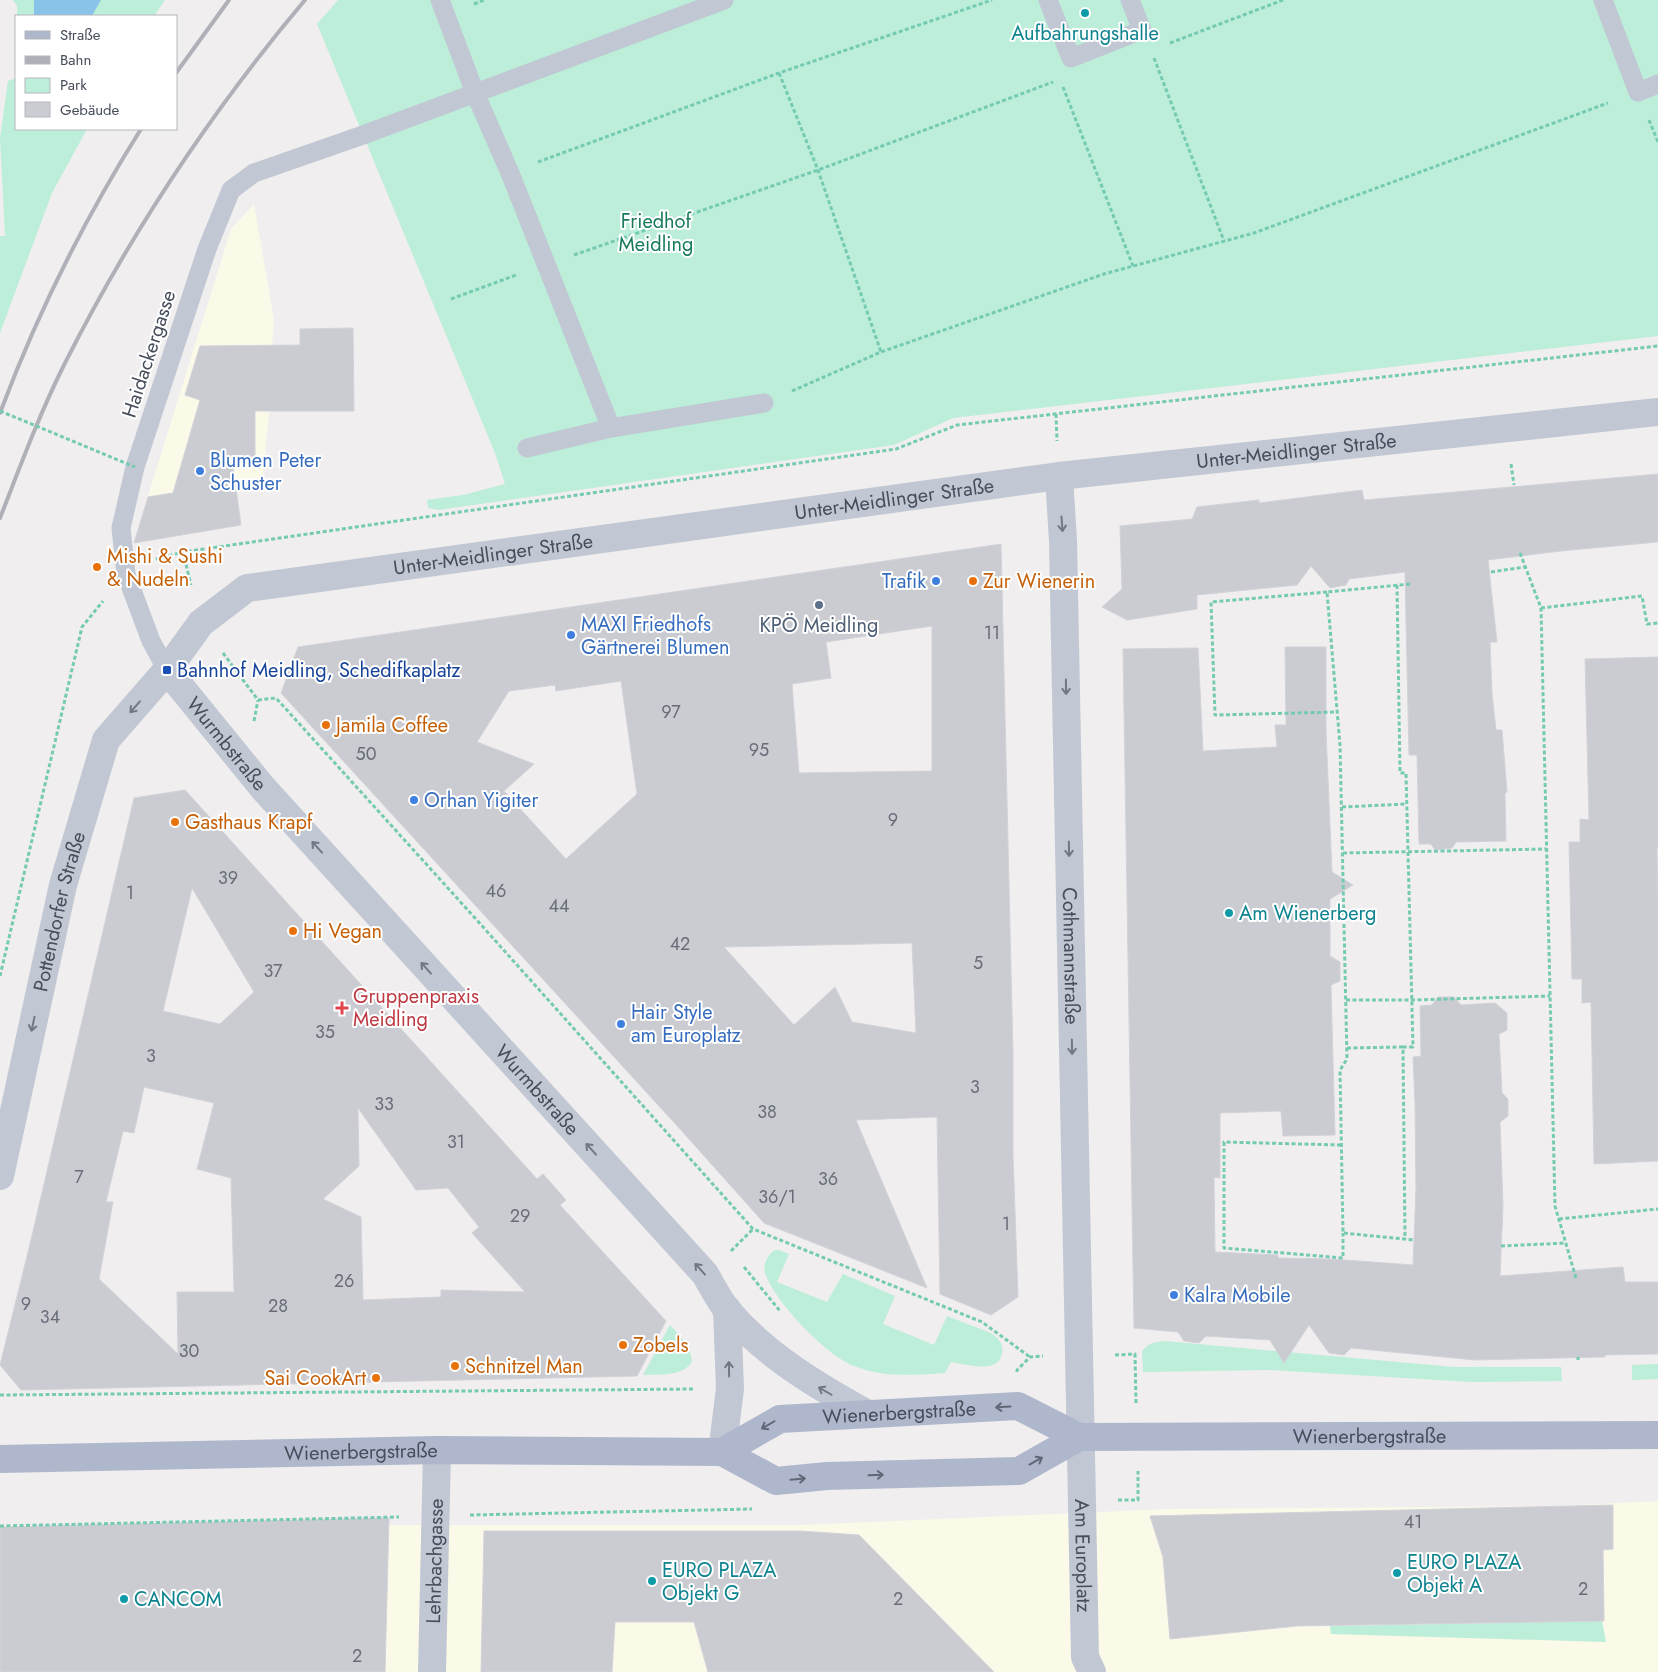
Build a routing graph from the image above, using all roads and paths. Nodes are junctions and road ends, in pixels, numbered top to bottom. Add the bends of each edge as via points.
1 (440, 0) edge
2 (724, 0) edge
3 (992, 0) edge
4 (1048, 0) edge
5 (1130, 0) edge
6 (1283, 0) edge
7 (1603, 0) edge
8 (1142, 30) junction
9 (1151, 51) junction
10 (779, 73) junction
11 (1658, 84) edge
12 (1638, 92) junction
13 (475, 93) junction
14 (818, 170) junction
15 (510, 173) junction
16 (1224, 241) junction
17 (546, 264) junction
18 (1134, 266) junction
19 (451, 299) dead end
20 (1658, 346) edge
21 (881, 352) junction
22 (764, 403) joint
23 (0, 411) edge
24 (1658, 412) edge
25 (612, 428) junction
26 (527, 448) dead end
27 (135, 467) junction
28 (1058, 476) junction
29 (183, 552) junction
30 (1520, 553) dead end
31 (1525, 567) junction
32 (1491, 572) dead end
33 (126, 574) junction
34 (1410, 584) dead end
35 (1397, 585) junction
36 (1327, 592) junction
37 (1541, 608) junction
38 (201, 622) junction
39 (1658, 623) edge
40 (167, 670) junction
41 (1338, 712) junction
42 (1407, 804) junction
43 (1342, 807) junction
44 (1547, 848) junction
45 (1343, 853) junction
46 (1408, 853) junction
47 (0, 976) edge
48 (1550, 996) junction
49 (1346, 1000) junction
50 (1412, 1000) junction
51 (1403, 1047) junction
52 (1347, 1048) junction
53 (1341, 1145) junction
54 (0, 1176) edge
55 (1658, 1209) edge
56 (1559, 1219) junction
57 (754, 1229) junction
58 (1343, 1233) junction
59 (1405, 1239) junction
60 (1414, 1240) dead end
61 (1566, 1243) junction
62 (1501, 1246) dead end
63 (731, 1251) dead end
64 (1576, 1278) dead end
65 (727, 1309) junction
66 (1030, 1356) dead end
67 (1008, 1370) dead end
68 (1017, 1370) dead end
69 (730, 1389) junction
70 (0, 1395) edge
71 (868, 1414) junction
72 (1658, 1435) edge
73 (1079, 1437) junction
74 (437, 1450) junction
75 (722, 1452) junction
76 (0, 1458) edge
77 (754, 1509) dead end
78 (436, 1516) junction
79 (0, 1526) edge
80 (432, 1672) edge
81 (1092, 1672) edge

1 - 13 lane
2 - 13 lane, Haidackergasse
3 - 10 path
4 - 8 lane via 1071,58
5 - 8 lane
6 - 9 path
7 - 12 lane
8 - 9 path
9 - 16 path
10 - 14 path
10 - 15 path
11 - 12 lane
12 - 16 path via 1254,233
13 - 15 lane
13 - 27 lane, Haidackergasse via 254,173 231,190 207,249
14 - 17 path
14 - 18 path via 1060,79
14 - 21 path
15 - 17 lane
16 - 18 path
17 - 19 path
17 - 25 lane
18 - 21 path
20 - 29 path via 957,425 896,449
21 - 22 path
22 - 25 lane
23 - 27 path, bridge
24 - 28 street, Unter-Meidlinger Straße
25 - 26 lane
27 - 33 lane, Haidackergasse via 121,528
28 - 38 street, Unter-Meidlinger Straße via 247,588
28 -> 73 street, Cothmannstraße via 1063,551
29 - 33 path via 160,557
29 - 38 path
30 - 31 path
31 - 32 path
31 - 37 path
33 - 40 lane, Haidackergasse via 151,641
33 - 47 path via 82,627
34 - 35 path
35 - 36 path
35 - 42 path via 1400,773 1406,773
36 - 41 path
36 - 41 path via 1211,602 1215,715
37 - 39 path via 1642,596 1647,624
37 - 44 path
38 - 40 street, Unter-Meidlinger Straße
38 - 57 path via 258,700 276,698
40 -> 54 street, Pottendorfer Straße via 106,740 63,885
65 -> 40 street, Wurmbstraße via 705,1274 263,788
41 - 43 path
42 - 43 path
42 - 46 path
43 - 45 path
44 - 46 path
44 - 48 path
45 - 46 path
45 - 49 path
46 - 50 path
48 - 50 path
48 - 56 path via 1555,1206
49 - 50 path
49 - 52 path
50 - 51 path via 1414,1047
51 - 52 path
51 - 59 path
52 - 53 path via 1347,1059 1340,1070
53 - 58 path
53 - 58 path via 1224,1142 1224,1248 1343,1258
55 - 56 path
56 - 61 path
57 - 63 path
57 - 66 path via 982,1322
58 - 59 path
59 - 60 path
61 - 62 path
61 - 64 path
69 -> 65 street
71 -> 65 street, Wurmbstraße via 820,1388 768,1350
67 - 68 path
69 - 70 path
69 - 75 street
73 -> 71 main road, Wienerbergstraße via 1018,1406
71 -> 75 main road, Wienerbergstraße via 780,1419
72 - 73 main road, Wienerbergstraße
75 -> 73 main road, Wienerbergstraße via 776,1481 827,1476 1019,1471
73 - 81 street, Am Europlatz via 1085,1657
74 - 75 main road, Wienerbergstraße
74 - 76 main road, Wienerbergstraße
74 - 78 street, Lehrbachgasse
77 - 78 path
78 - 79 path
78 - 80 street, Lehrbachgasse

